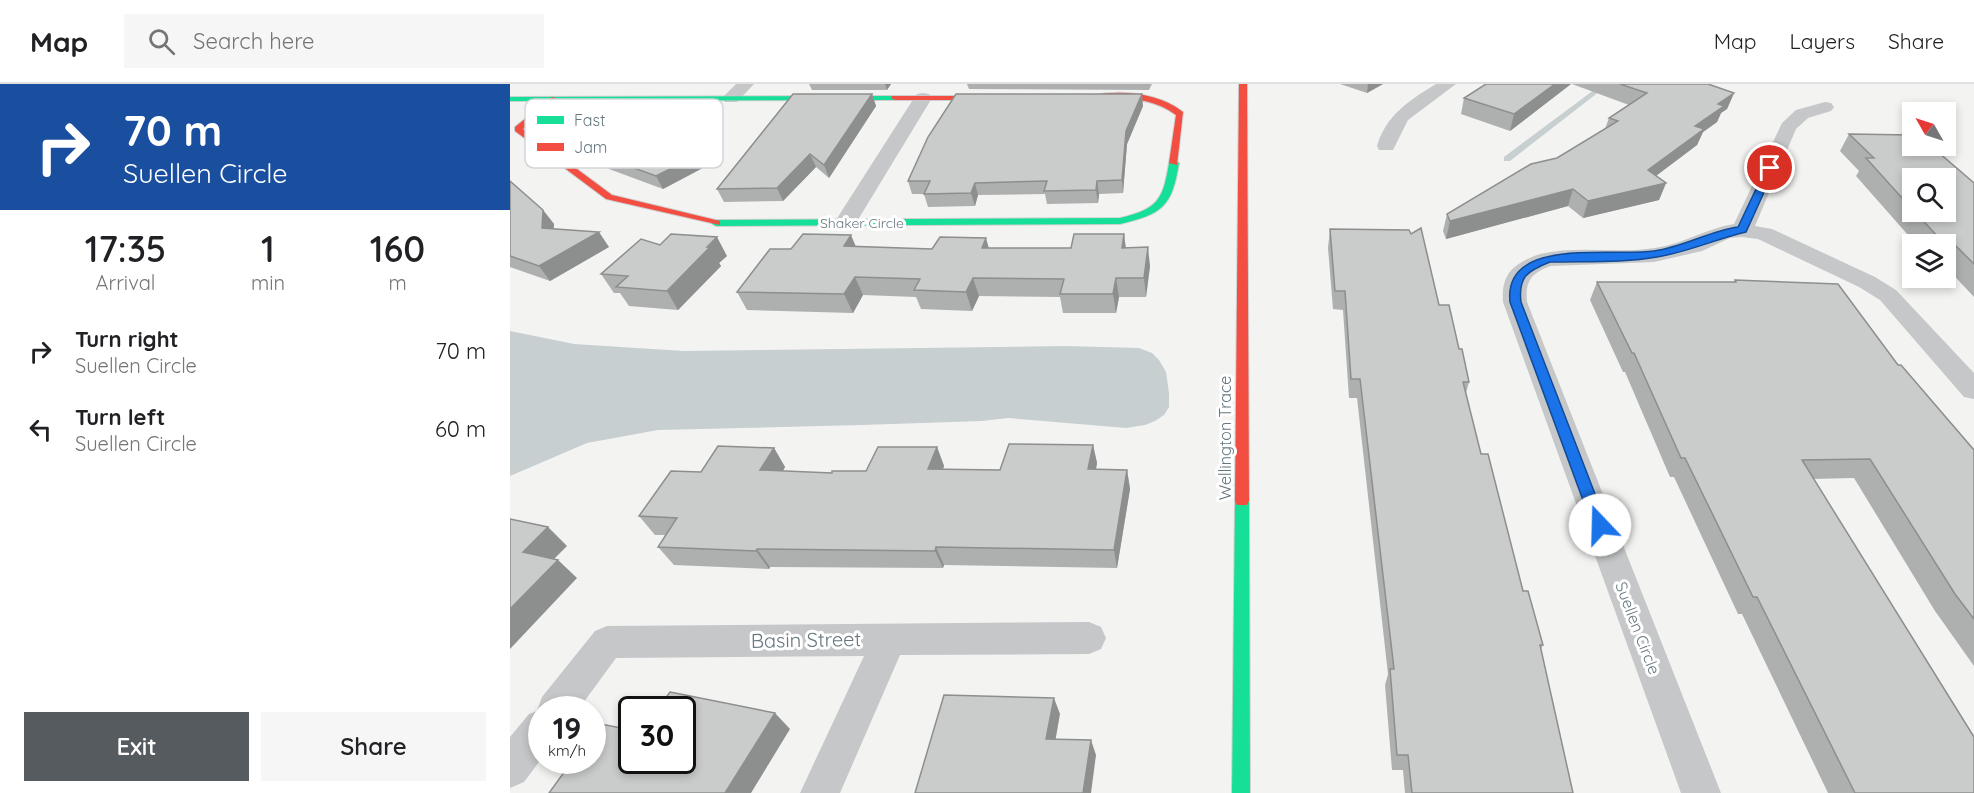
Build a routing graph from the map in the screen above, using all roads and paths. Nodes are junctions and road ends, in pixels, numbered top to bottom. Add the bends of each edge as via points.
1 (746, 84) edge
2 (1243, 84) edge
3 (1448, 84) edge
4 (731, 98) junction
5 (924, 98) junction
6 (1006, 98) edge
7 (1089, 98) edge
8 (510, 99) edge
9 (555, 99) joint
10 (1826, 107) dead end
11 (525, 123) edge
12 (525, 134) edge
13 (1386, 146) dead end
14 (571, 168) edge
15 (845, 223) junction
16 (1742, 230) junction
17 (1974, 390) edge
18 (889, 639) junction
19 (1089, 639) dead end
20 (566, 696) edge
21 (528, 745) edge
22 (510, 768) edge
23 (820, 793) edge
24 (1241, 793) edge
25 (1701, 793) edge

1 - 4 street
2 - 24 street, Wellington Trace
3 - 13 street via 1406,112 1388,132
4 - 5 street
4 - 9 street
5 - 6 street
5 - 15 street
7 - 15 street, Shaker Circle via 1136,97 1164,102 1180,114 1170,192 1155,210 1120,221
8 - 9 street
10 - 16 street via 1802,114 1788,127
11 - 12 street, Shaker Circle via 518,129
14 - 15 street, Shaker Circle via 609,196 711,223
16 - 17 street, Suellen Circle via 1764,234 1888,295
16 - 25 street, Suellen Circle via 1654,255 1548,259 1519,275 1514,288 1515,302
18 - 19 street, Basin Street
18 - 20 street, Basin Street via 607,642
18 - 23 street
21 - 22 street

